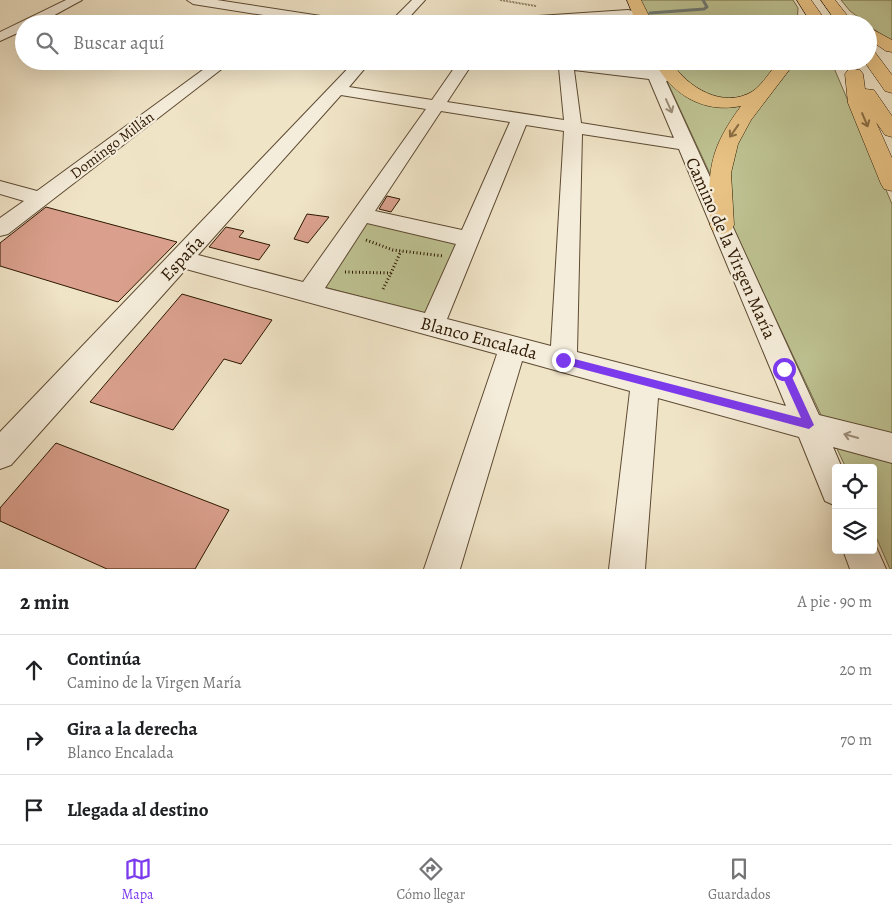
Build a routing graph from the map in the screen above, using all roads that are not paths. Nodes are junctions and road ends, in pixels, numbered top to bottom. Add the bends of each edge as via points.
1 (76, 0) edge
2 (193, 0) edge
3 (419, 0) edge
4 (622, 0) edge
5 (806, 3) edge
6 (831, 4) edge
7 (301, 5) dead end
8 (631, 13) edge
9 (44, 15) edge
10 (288, 15) joint
11 (404, 15) edge
12 (603, 15) edge
13 (814, 15) edge
14 (839, 15) edge
15 (845, 15) edge
16 (15, 29) edge
17 (0, 36) edge
18 (877, 38) edge
19 (892, 47) edge
20 (877, 67) edge
21 (213, 70) edge
22 (356, 70) edge
23 (461, 70) edge
24 (567, 70) edge
25 (659, 70) edge
26 (660, 70) edge
27 (781, 70) edge
28 (850, 70) edge
29 (851, 70) edge
30 (889, 82) edge
31 (338, 90) junction
32 (764, 93) junction
33 (437, 106) junction
34 (520, 119) junction
35 (573, 128) junction
36 (892, 131) edge
37 (686, 146) junction
38 (892, 184) edge
39 (0, 187) edge
40 (40, 199) junction
41 (362, 215) junction
42 (722, 225) junction
43 (0, 229) edge
44 (469, 239) junction
45 (182, 259) junction
46 (308, 293) junction
47 (432, 326) junction
48 (513, 347) junction
49 (563, 360) junction
50 (645, 382) junction
51 (809, 425) junction
52 (892, 448) edge
53 (0, 454) edge
54 (832, 480) edge
55 (862, 554) edge
56 (442, 569) edge
57 (627, 569) edge
58 (868, 569) edge

1 - 9 street
2 - 10 street
3 - 11 street
4 - 8 street
5 - 13 highway
6 - 14 highway
6 - 15 highway
7 - 10 street
8 - 12 street
16 - 17 street
18 - 19 highway
20 - 30 highway
21 - 40 street, Domingo Millán
22 - 31 street, España
23 - 33 street
24 - 35 street
25 -> 37 street, Camino de la Virgen María
26 - 32 highway via 686,91 712,101 745,100
27 - 32 highway
28 -> 38 highway via 858,103
29 - 36 highway
31 - 33 street
31 - 45 street, España
32 -> 42 highway via 730,138 723,156 720,176
33 - 34 street
33 - 41 street
34 - 35 street
34 - 44 street
35 - 37 street
35 - 49 street
37 - 42 street, Camino de la Virgen María
39 - 40 street
40 - 43 street, Domingo Millán
41 - 44 street
41 - 46 street
42 - 51 street, Camino de la Virgen María
44 - 47 street
45 - 46 street, Blanco Encalada
45 - 53 street, España
46 - 47 street, Blanco Encalada
47 - 48 street, Blanco Encalada
48 - 49 street, Blanco Encalada
48 - 56 street
49 - 50 street, Blanco Encalada
50 - 51 street, Blanco Encalada
50 - 57 street
52 -> 51 street, Blanco Encalada
51 - 54 street, Camino de la Virgen María
55 - 58 street

